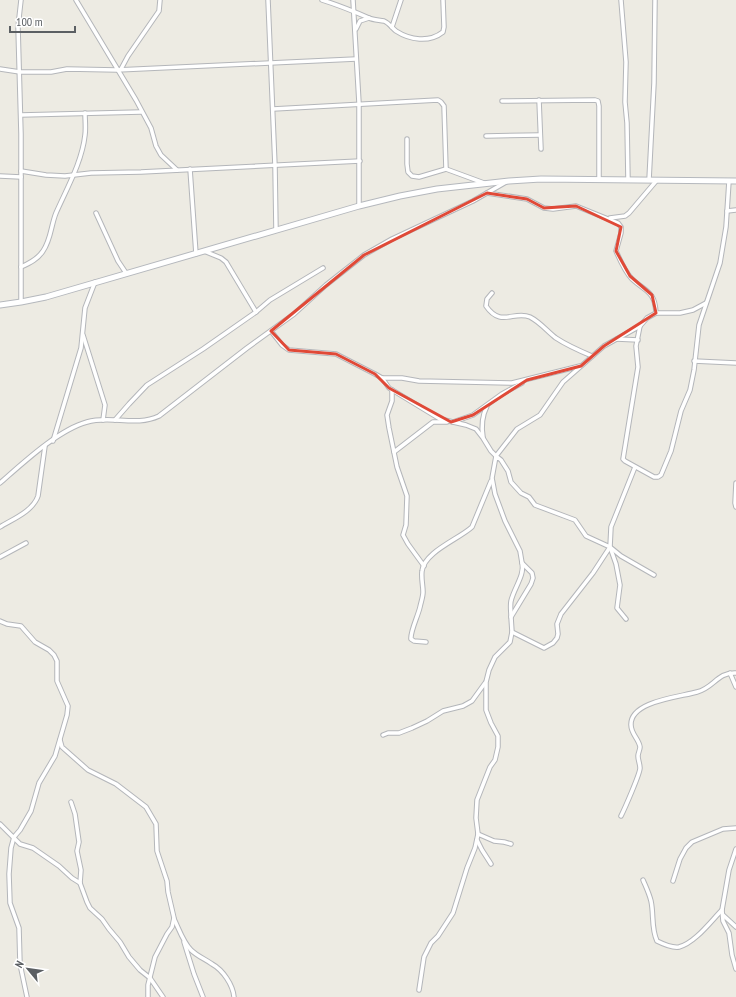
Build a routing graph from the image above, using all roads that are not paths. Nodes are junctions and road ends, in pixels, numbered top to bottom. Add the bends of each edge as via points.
1 (21, 0) edge
2 (76, 0) edge
3 (160, 0) edge
4 (268, 0) edge
5 (322, 0) edge
6 (353, 0) edge
7 (401, 0) edge
8 (443, 0) edge
9 (620, 0) edge
10 (655, 0) edge
11 (354, 11) junction
12 (370, 18) junction
13 (392, 27) junction
14 (355, 31) junction
15 (356, 59) junction
16 (270, 64) junction
17 (0, 69) edge
18 (119, 69) junction
19 (20, 72) junction
20 (539, 100) junction
21 (502, 102) dead end
22 (359, 103) junction
23 (273, 108) junction
24 (141, 112) junction
25 (85, 113) junction
26 (21, 115) junction
27 (540, 135) junction
28 (486, 136) dead end
29 (406, 139) dead end
30 (541, 149) dead end
31 (360, 161) junction
32 (275, 166) junction
33 (190, 169) junction
34 (446, 169) junction
35 (21, 170) junction
36 (177, 170) junction
37 (74, 175) junction
38 (0, 176) edge
39 (21, 177) junction
40 (599, 180) junction
41 (628, 180) junction
42 (649, 180) junction
43 (657, 180) junction
44 (509, 181) junction
45 (730, 181) junction
46 (736, 181) edge
47 (485, 183) junction
48 (487, 193) junction
49 (360, 206) junction
50 (736, 210) edge
51 (727, 211) junction
52 (96, 213) dead end
53 (609, 219) junction
54 (276, 230) junction
55 (204, 251) junction
56 (196, 254) junction
57 (21, 267) junction
58 (322, 268) dead end
59 (126, 273) junction
60 (95, 282) junction
61 (492, 293) dead end
62 (21, 302) junction
63 (706, 302) junction
64 (0, 305) edge
65 (256, 312) junction
66 (656, 313) junction
67 (640, 326) junction
68 (271, 331) junction
69 (82, 332) junction
70 (616, 339) junction
71 (638, 340) junction
72 (592, 356) junction
73 (694, 360) junction
74 (736, 363) edge
75 (581, 366) junction
76 (382, 378) junction
77 (526, 380) junction
78 (392, 390) junction
79 (488, 405) junction
80 (103, 420) junction
81 (115, 420) junction
82 (452, 422) junction
83 (483, 438) junction
84 (53, 441) junction
85 (45, 446) junction
86 (394, 452) junction
87 (496, 456) junction
88 (635, 467) junction
89 (492, 478) junction
90 (0, 483) edge
91 (736, 483) edge
92 (736, 507) edge
93 (0, 527) edge
94 (26, 543) dead end
95 (610, 547) junction
96 (0, 557) edge
97 (522, 563) junction
98 (424, 566) junction
99 (654, 575) dead end
100 (511, 617) junction
101 (626, 619) dead end
102 (0, 620) edge
103 (512, 632) junction
104 (426, 642) dead end
105 (730, 673) junction
106 (736, 673) edge
107 (486, 682) junction
108 (736, 687) edge
109 (383, 735) dead end
110 (60, 739) junction
111 (71, 802) dead end
112 (621, 816) dead end
113 (0, 824) edge
114 (736, 828) edge
115 (478, 834) junction
116 (14, 837) junction
117 (477, 840) junction
118 (511, 844) dead end
119 (736, 849) edge
120 (491, 864) dead end
121 (643, 880) dead end
122 (673, 881) dead end
123 (80, 883) junction
124 (722, 910) junction
125 (722, 914) junction
126 (174, 918) junction
127 (736, 927) edge
128 (182, 937) junction
129 (736, 969) edge
130 (150, 978) junction
131 (419, 990) dead end
132 (27, 997) edge
133 (148, 997) edge
134 (163, 997) edge
135 (203, 997) edge
136 (234, 997) edge

1 - 19 street via 18,27
2 - 18 street
3 - 18 street via 159,11
4 - 16 street
5 - 11 street
6 - 11 street
7 - 13 street
8 - 13 street via 444,27 440,35 421,40 414,39
9 - 41 street via 626,62
10 - 42 street
11 - 12 street
11 - 14 street
12 - 13 street
12 - 14 street via 360,21
14 - 15 street
15 - 16 street
15 - 22 street
16 - 18 street
16 - 23 street
17 - 19 street
18 - 19 street
18 - 24 street
19 - 26 street
20 - 21 street
20 - 27 street
20 - 40 street via 595,100 599,103
22 - 23 street
22 - 31 street
22 - 34 street via 438,100 442,102
23 - 32 street
24 - 25 street
24 - 36 street via 151,128 161,155
25 - 26 street
25 - 37 street via 85,136
26 - 35 street
27 - 28 street
27 - 30 street
29 - 34 street via 406,164 412,176 419,177
31 - 32 street
31 - 49 street
32 - 33 street
32 - 54 street
33 - 36 street
33 - 56 street
34 - 47 street
35 - 37 street via 46,176
35 - 39 street
36 - 37 street
37 - 57 street via 56,214 44,250 37,258
38 - 39 street
39 - 57 street
40 - 41 main road
40 - 44 main road
41 - 42 main road
42 - 43 main road
43 - 45 main road
43 - 53 street via 629,213
44 - 47 main road
44 - 48 street
45 - 46 main road
45 - 51 street
47 - 49 main road via 437,189
48 - 53 street via 527,199 544,208 576,206
48 - 68 street via 364,255
49 - 54 main road
50 - 51 street
51 - 63 street via 720,263
52 - 59 street
53 - 66 street via 621,227 616,251 619,258 633,280 652,296
54 - 55 main road
55 - 56 main road
55 - 65 street via 226,262
56 - 59 main road
57 - 62 street
58 - 65 street via 270,300
59 - 60 main road
60 - 62 main road
60 - 69 street via 85,308
61 - 72 street via 487,299 486,306 490,312 507,318 524,315 530,317 556,338
62 - 64 main road
63 - 66 street via 693,310
63 - 73 street via 699,325
65 - 81 street via 147,385
66 - 67 street
67 - 70 street
67 - 71 street
68 - 76 street via 289,350 336,354
68 - 81 street via 159,416 139,422
69 - 80 street via 105,405
69 - 84 street via 81,348
70 - 71 street
70 - 72 street
71 - 88 street via 638,367 623,458
72 - 75 street
73 - 74 street
73 - 88 street via 687,399 661,475 654,477
75 - 77 street
75 - 87 street via 563,382 540,415 517,429
76 - 77 street via 512,384
76 - 78 street
77 - 79 street
78 - 82 street via 435,416
78 - 86 street via 392,401 387,415
79 - 82 street via 473,415
79 - 83 street via 481,425
80 - 81 street
80 - 84 street via 71,428
82 - 83 street via 476,429
82 - 86 street via 433,422
83 - 87 street
84 - 85 street
85 - 90 street
85 - 93 street via 36,502
86 - 98 street via 407,496 403,535
87 - 89 street
87 - 95 street via 508,471 511,482 535,505 575,520 586,536
88 - 95 street via 611,527
89 - 97 street via 496,497 520,550
89 - 98 street via 472,528 442,546
91 - 92 street
94 - 96 street
95 - 99 street
95 - 101 street via 620,585 617,608
95 - 103 street via 561,614 557,624 558,634 552,643 547,647 540,647
97 - 100 street via 523,570 510,608
97 - 100 street via 532,573 533,578
98 - 104 street via 423,594 418,616 410,634 414,641
100 - 103 street
102 - 110 street via 21,626 35,642 54,654 57,661 57,681 68,706
103 - 107 street via 510,642 495,657
105 - 106 street
105 - 108 street
105 - 112 street via 721,676 701,692 657,701 639,709 634,715 630,722 631,730 640,747 640,770
107 - 109 street via 472,701 463,706 443,711 412,728
107 - 115 street via 486,710 498,736 498,747 477,800
110 - 116 street via 55,756 39,783 31,811
110 - 126 street via 62,747 70,755 88,770 116,784 138,800 152,816 156,824 157,851 167,880
111 - 123 street via 79,842 77,851 81,870
113 - 116 street
114 - 122 street via 723,829 692,842 680,859
115 - 117 street
115 - 118 street via 494,841
116 - 123 street via 20,844 30,846
116 - 132 street via 9,892 19,928 20,964
117 - 120 street
117 - 131 street via 453,913 424,957
119 - 124 street via 729,870
121 - 124 street via 651,901 657,942 667,946 678,947 688,942
123 - 130 street via 90,908 102,919 140,970
124 - 125 street
125 - 127 street
125 - 129 street via 729,933
126 - 128 street
126 - 130 street via 172,927 155,957
128 - 135 street
128 - 136 street via 190,950 214,964 233,989
130 - 133 street
130 - 134 street

